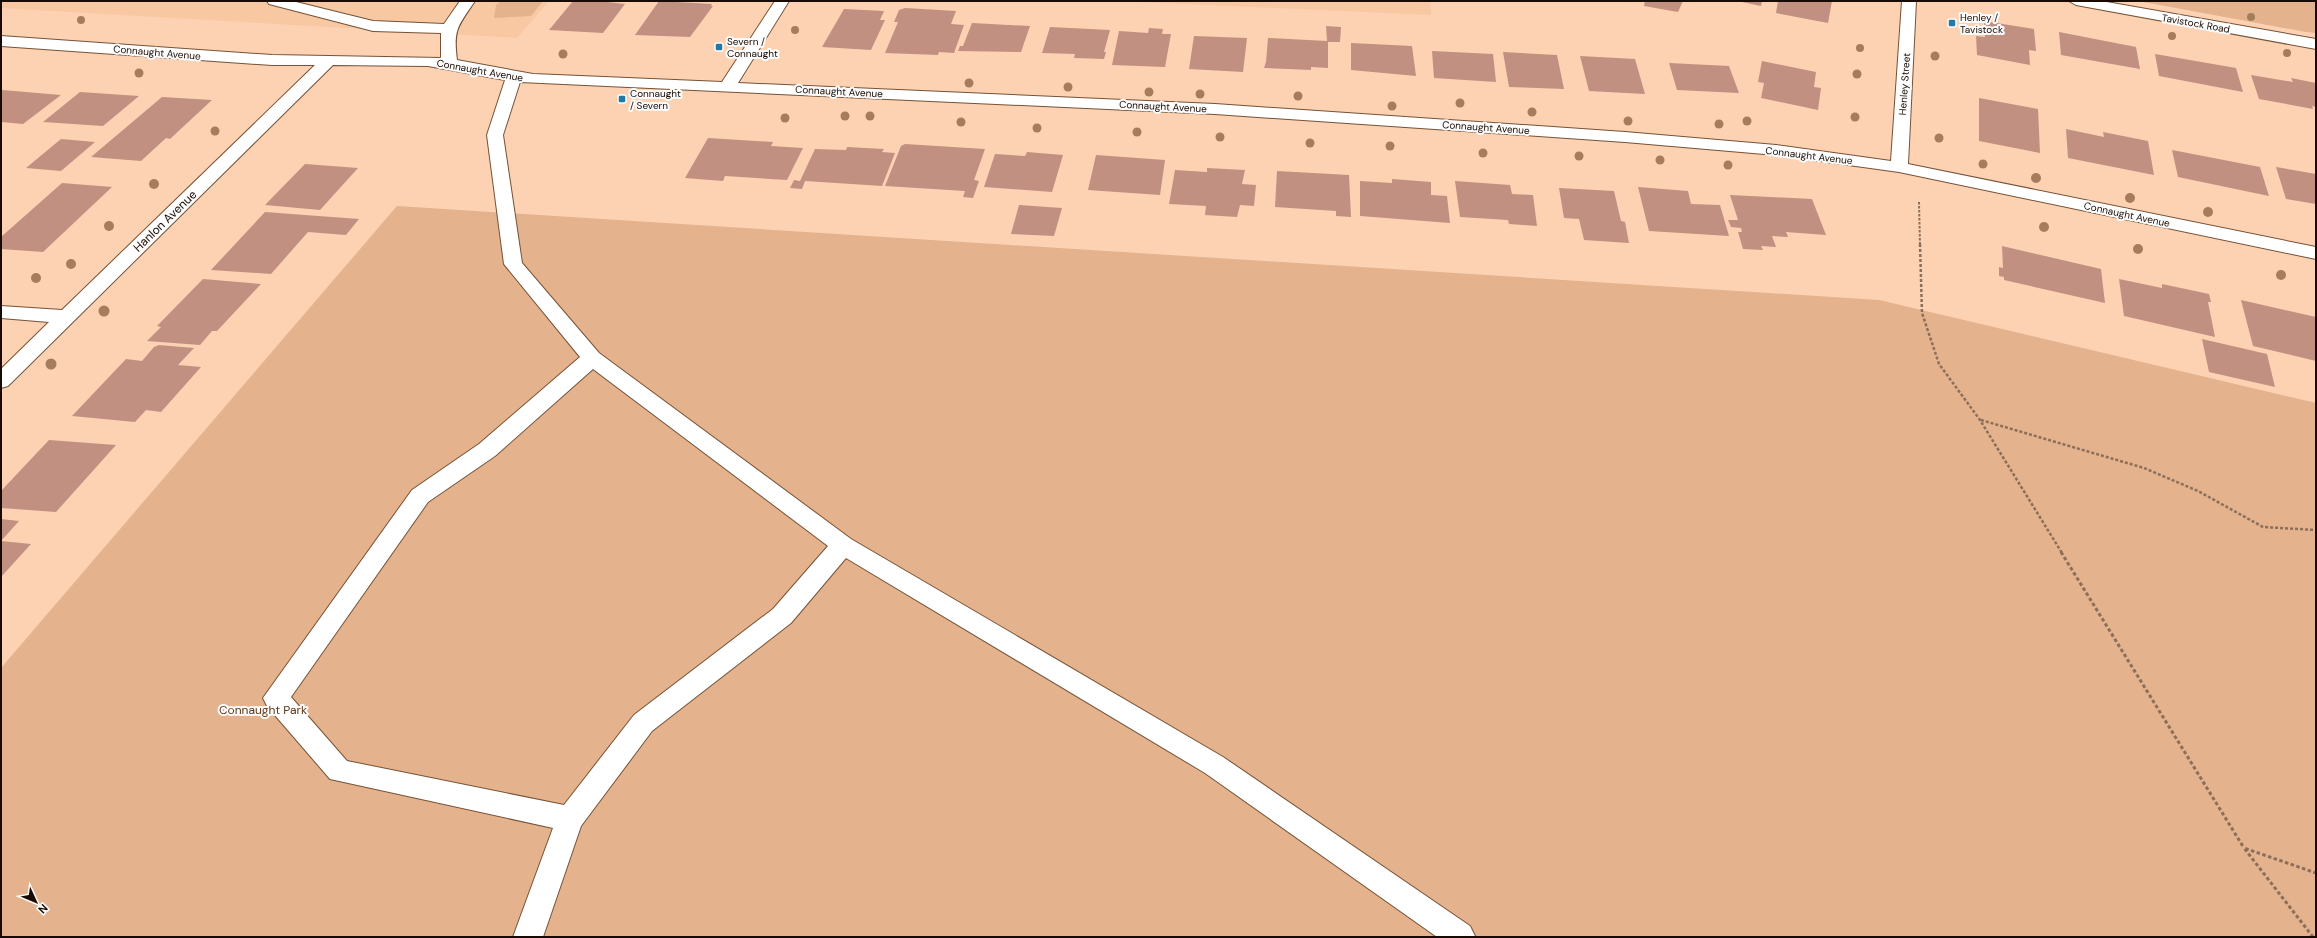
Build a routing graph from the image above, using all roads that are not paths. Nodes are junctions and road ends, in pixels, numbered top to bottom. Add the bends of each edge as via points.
1 (274, 1) edge
2 (468, 1) edge
3 (782, 1) edge
4 (1909, 1) edge
5 (2076, 1) edge
6 (449, 29) junction
7 (1, 41) edge
8 (2316, 44) edge
9 (328, 61) junction
10 (449, 63) junction
11 (514, 77) junction
12 (728, 86) junction
13 (1899, 167) junction
14 (2316, 253) edge
15 (1, 312) edge
16 (67, 317) junction
17 (592, 358) junction
18 (1, 381) edge
19 (843, 545) junction
20 (570, 819) junction
21 (1460, 936) dead end
22 (528, 937) edge

1 - 6 street via 373,26
2 - 6 street via 458,11
3 - 12 street
4 - 13 street, Henley Street
5 - 8 street, Tavistock Road
6 - 10 street
7 - 9 street, Connaught Avenue via 222,57
9 - 10 street, Connaught Avenue via 396,59
9 - 16 street, Hanlon Avenue
10 - 11 street, Connaught Avenue
11 - 12 street, Connaught Avenue
11 - 17 street via 496,135 513,264
12 - 13 street, Connaught Avenue via 1215,109 1610,136 1776,150
13 - 14 street, Connaught Avenue
15 - 16 street
16 - 18 street, Hanlon Avenue
17 - 19 street
17 - 20 street via 487,450 420,496 276,698 339,771
19 - 20 street via 782,616 643,723
19 - 21 street via 1214,765
20 - 22 street

